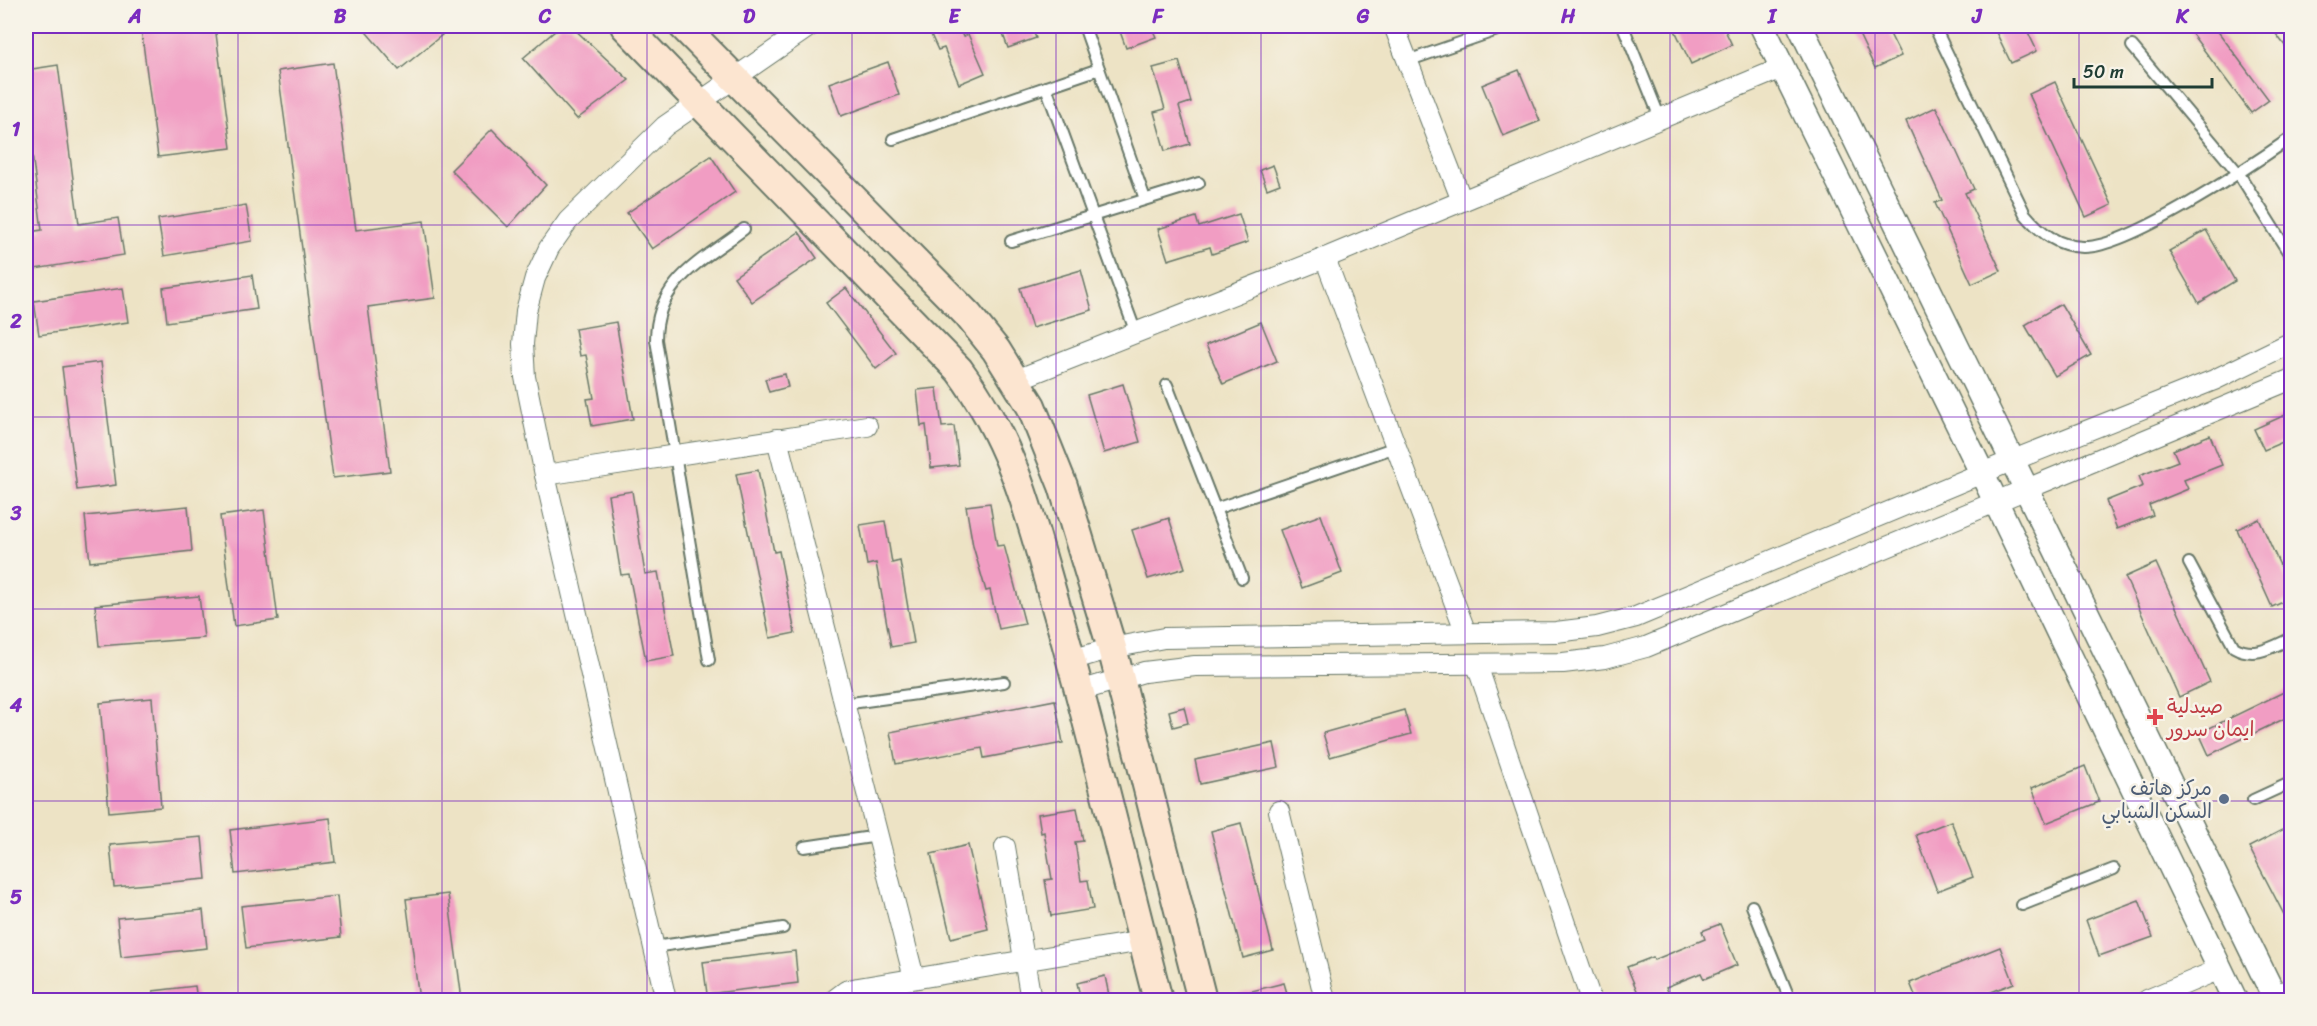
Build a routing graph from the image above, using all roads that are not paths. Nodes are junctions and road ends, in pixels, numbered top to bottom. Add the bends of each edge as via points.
1 (625, 26) edge
2 (683, 26) edge
3 (810, 26) edge
4 (1084, 26) edge
5 (1394, 26) edge
6 (1509, 26) edge
7 (1623, 26) edge
8 (1762, 26) edge
9 (1800, 26) edge
10 (1934, 26) edge
11 (2132, 46) dead end
12 (1407, 61) junction
13 (1782, 68) junction
14 (1099, 69) junction
15 (734, 77) junction
16 (1046, 87) junction
17 (699, 101) junction
18 (1660, 118) junction
19 (2292, 137) edge
20 (893, 139) dead end
21 (2239, 174) junction
22 (1199, 183) dead end
23 (1145, 199) junction
24 (1462, 201) junction
25 (1093, 216) junction
26 (744, 229) dead end
27 (1011, 242) dead end
28 (1325, 258) junction
29 (2292, 258) edge
30 (1136, 333) junction
31 (2292, 342) edge
32 (2292, 379) edge
33 (1016, 380) junction
34 (1167, 385) dead end
35 (867, 426) dead end
36 (777, 439) junction
37 (1396, 447) junction
38 (675, 455) junction
39 (2011, 461) junction
40 (1982, 473) junction
41 (545, 475) junction
42 (2024, 489) junction
43 (1996, 501) junction
44 (1215, 509) junction
45 (2189, 563) dead end
46 (1242, 578) dead end
47 (1466, 633) junction
48 (2292, 638) edge
49 (1112, 648) junction
50 (709, 660) dead end
51 (1071, 660) junction
52 (1477, 665) junction
53 (1119, 678) junction
54 (1004, 682) dead end
55 (1079, 691) junction
56 (844, 704) junction
57 (2292, 782) edge
58 (2253, 800) dead end
59 (1279, 811) dead end
60 (878, 836) junction
61 (804, 847) dead end
62 (1005, 847) dead end
63 (2114, 869) dead end
64 (2022, 905) dead end
65 (1752, 906) dead end
66 (783, 928) dead end
67 (1143, 941) junction
68 (654, 947) junction
69 (1024, 961) junction
70 (2220, 969) junction
71 (914, 978) junction
72 (2280, 995) edge
73 (666, 1000) edge
74 (834, 1000) edge
75 (1031, 1000) edge
76 (1158, 1000) edge
77 (1202, 1000) edge
78 (1325, 1000) edge
79 (1591, 1000) edge
80 (1790, 1000) edge
81 (2146, 1000) edge
82 (2235, 1000) edge

1 - 17 main road
2 - 15 main road
3 - 15 street
4 - 14 lane
5 - 12 street
6 - 12 lane
7 - 18 lane
8 - 13 street
9 - 39 street
10 - 21 lane via 2025,214 2040,232 2060,243 2083,247 2106,244
11 - 21 lane
12 - 24 street
13 - 18 street
13 - 40 street
14 - 16 lane
14 - 23 lane
15 - 17 street
15 - 33 main road via 968,315
16 - 20 lane
16 - 25 lane
17 - 41 street via 665,126 568,221 535,278 526,310 523,344 525,377
17 - 51 main road via 933,342 981,399 1014,465
18 - 24 street
19 - 21 lane
21 - 29 lane
22 - 23 lane
23 - 25 lane
24 - 28 street
25 - 27 lane
25 - 30 lane
26 - 38 lane via 681,277 661,305 656,340
28 - 30 street
28 - 37 street
30 - 33 street
31 - 39 street via 2214,380
32 - 42 street
33 - 49 main road via 1048,445
34 - 44 lane
35 - 36 street
36 - 38 street
36 - 56 street
37 - 44 lane
37 - 47 street
38 - 41 street
38 - 50 lane
39 - 40 street
39 - 42 street
40 - 43 street
40 - 47 street via 1636,617 1556,632
41 - 68 street
42 - 43 street
42 - 72 street
43 - 52 street via 1646,648 1563,663
43 - 70 street
44 - 46 lane
45 - 48 lane via 2234,647 2254,653
47 - 49 street via 1190,636
49 - 51 street
49 - 53 main road
51 - 55 main road
52 - 53 street via 1195,666
52 - 79 street
53 - 55 street
53 - 77 main road
54 - 56 lane
55 - 67 main road
56 - 60 street
57 - 58 lane
59 - 78 street
60 - 61 lane
60 - 71 street
62 - 69 street
63 - 64 lane
65 - 80 lane
66 - 68 lane
67 - 69 street
67 - 76 main road
68 - 73 street
69 - 71 street
69 - 75 street
70 - 81 street
70 - 82 street
71 - 74 street via 846,991

